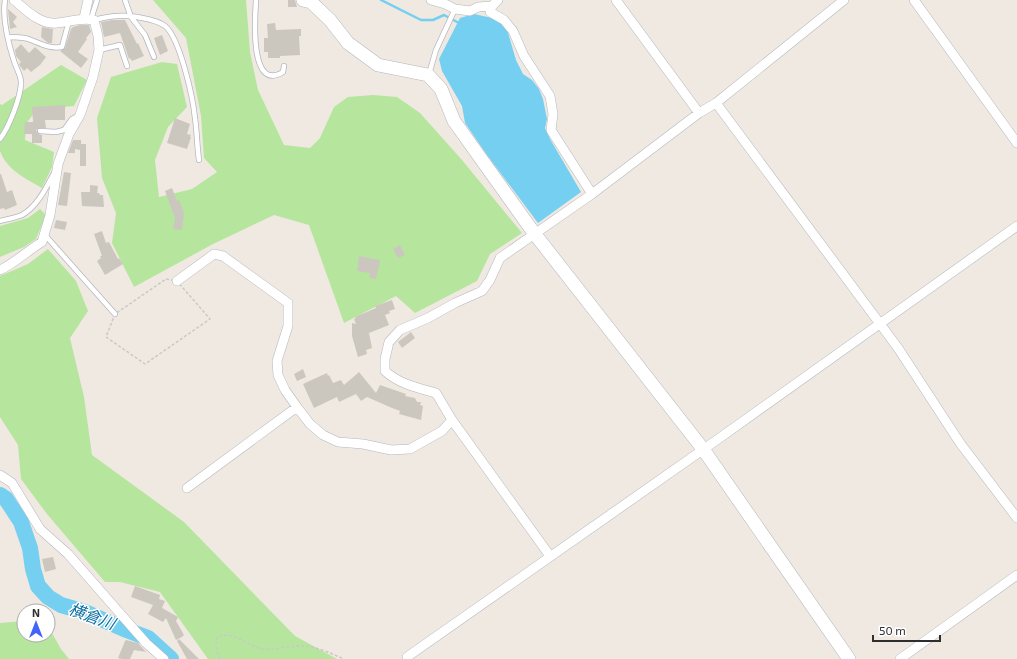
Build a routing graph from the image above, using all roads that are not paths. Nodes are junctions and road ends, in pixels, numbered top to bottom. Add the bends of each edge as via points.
1 (5, 0) edge
2 (14, 0) edge
3 (88, 0) edge
4 (97, 0) edge
5 (125, 0) edge
6 (256, 0) edge
7 (303, 0) edge
8 (431, 0) edge
9 (616, 0) edge
10 (844, 0) edge
11 (914, 0) edge
12 (445, 2) edge
13 (495, 3) edge
14 (831, 4) edge
15 (452, 15) junction
16 (131, 17) junction
17 (90, 19) junction
18 (69, 21) junction
19 (8, 37) junction
20 (99, 50) junction
21 (154, 57) dead end
22 (127, 66) dead end
23 (284, 66) dead end
24 (428, 75) junction
25 (716, 103) junction
26 (699, 114) junction
27 (80, 115) junction
28 (40, 131) dead end
29 (0, 139) edge
30 (1017, 143) edge
31 (199, 160) dead end
32 (58, 164) junction
33 (592, 194) junction
34 (0, 221) edge
35 (1017, 226) edge
36 (534, 233) junction
37 (44, 234) junction
38 (0, 270) edge
39 (177, 281) road end
40 (116, 314) road end
41 (880, 324) junction
42 (297, 407) junction
43 (452, 420) junction
44 (703, 449) junction
45 (0, 475) edge
46 (12, 483) junction
47 (0, 484) edge
48 (188, 488) dead end
49 (1017, 518) edge
50 (550, 556) junction
51 (1017, 575) edge
52 (408, 657) dead end
53 (164, 659) edge
54 (849, 659) edge
55 (900, 659) edge

1 - 19 lane
2 - 18 street via 38,20 55,24
3 - 17 street
4 - 17 lane
5 - 16 lane
6 - 23 lane via 254,38 260,65 264,73 270,76 277,76 283,72
7 - 24 street via 311,2 330,20 348,43 378,65
8 - 12 street
9 - 26 street
10 - 14 street
11 - 30 street
12 - 15 street
13 - 15 street
13 - 33 street via 490,12 504,20 513,31 524,56 550,96 554,114 551,130
14 - 25 street
15 - 24 lane
16 - 17 lane
16 - 21 lane via 145,35
16 - 31 lane via 157,22 166,27 178,48 195,116
17 - 18 street
17 - 20 street via 98,36
18 - 19 lane via 62,47 41,45 30,39
19 - 29 lane via 22,83 15,110
20 - 22 lane via 120,45
20 - 27 street
24 - 36 street via 441,89 454,121
25 - 26 street
25 - 41 street
26 - 33 street
27 - 28 lane via 72,118 64,130
27 - 32 street via 69,134
32 - 34 lane via 46,189 32,208 21,216
32 - 37 street via 50,215
33 - 36 street
35 - 41 street
36 - 43 street via 500,258 482,291 400,330 389,342 385,371 393,378 436,393
36 - 44 street
37 - 38 street via 42,242
37 - 40 lane
39 - 42 street via 214,254 223,256 288,303 288,326 277,361 278,375
41 - 44 street
41 - 49 street via 960,443
42 - 43 street via 310,424 323,435 338,442 391,450 410,449 442,432
42 - 48 street
43 - 50 street
44 - 50 street
44 - 54 street
45 - 46 street
46 - 47 street
46 - 53 street via 40,529 68,554 146,643
50 - 52 street
51 - 55 street

